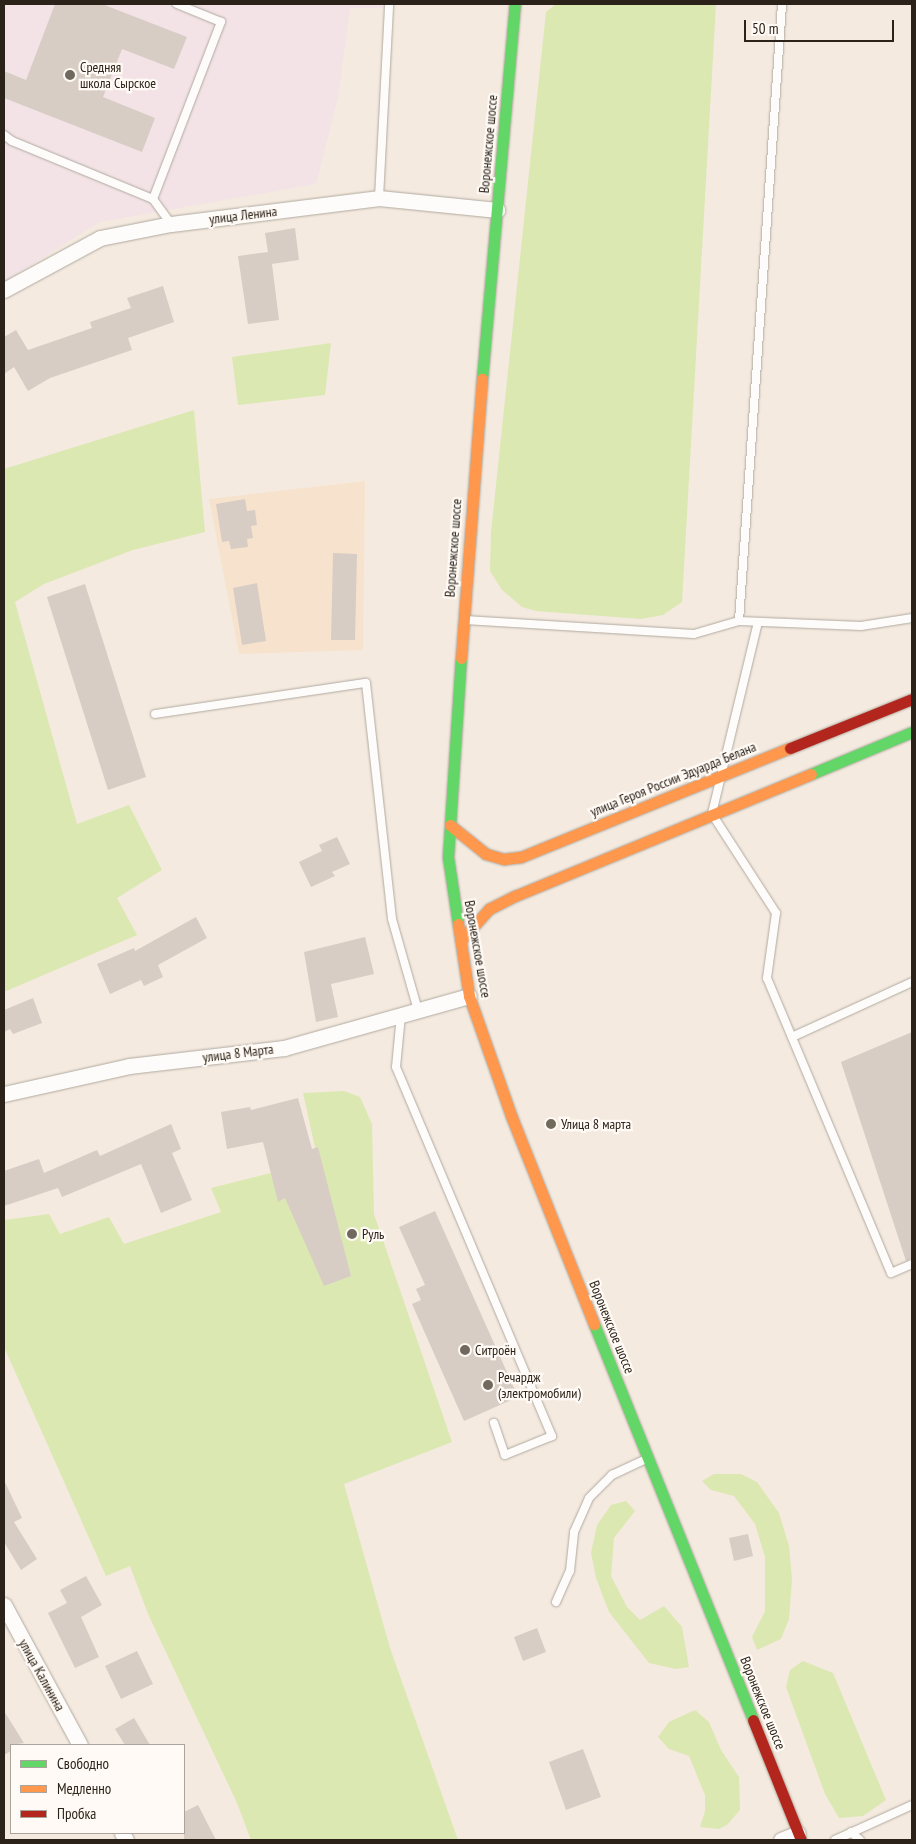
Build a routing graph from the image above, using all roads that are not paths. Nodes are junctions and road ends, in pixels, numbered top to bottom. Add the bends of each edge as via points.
1 (178, 4) edge
2 (390, 4) edge
3 (515, 4) edge
4 (782, 4) edge
5 (4, 135) edge
6 (379, 198) junction
7 (154, 199) junction
8 (497, 210) junction
9 (171, 224) junction
10 (4, 290) edge
11 (912, 618) edge
12 (464, 620) junction
13 (739, 621) junction
14 (758, 622) junction
15 (912, 699) edge
16 (155, 714) dead end
17 (912, 732) edge
18 (723, 775) junction
19 (712, 814) junction
20 (450, 826) junction
21 (461, 940) junction
22 (912, 982) edge
23 (469, 996) junction
24 (418, 1010) junction
25 (401, 1015) junction
26 (792, 1037) junction
27 (7, 1091) edge
28 (912, 1264) edge
29 (494, 1423) dead end
30 (648, 1458) junction
31 (556, 1602) dead end
32 (4, 1605) edge
33 (79, 1744) edge
34 (912, 1805) edge
35 (851, 1832) junction
36 (800, 1837) edge
37 (781, 1840) edge
38 (835, 1840) edge
39 (860, 1840) edge

1 - 7 lane via 221,22
2 - 6 lane
3 - 8 main road, Воронежское шоссе
4 - 13 lane
5 - 7 lane
6 - 8 street, улица Ленина
6 - 9 street, улица Ленина
7 - 9 lane
8 - 12 main road, Воронежское шоссе
9 - 10 street, улица Ленина via 100,238
11 - 14 lane via 861,626
12 - 13 lane via 694,634
12 - 20 main road, Воронежское шоссе
13 - 14 lane
14 - 18 lane
15 - 18 main road, улица Героя России Эдуарда Белана
16 - 24 lane via 366,683 392,919
17 - 19 main road
18 - 19 lane
18 - 20 main road, улица Героя России Эдуарда Белана via 521,857 504,859 486,854
19 - 21 main road via 506,900 489,909
19 - 26 lane via 776,913 767,978
20 - 21 main road, Воронежское шоссе via 448,857
21 - 23 main road, Воронежское шоссе
22 - 26 lane
23 - 24 street, улица 8 Марта
23 - 30 main road, Воронежское шоссе via 512,1118
24 - 25 street, улица 8 Марта
25 - 27 street, улица 8 Марта via 284,1048 129,1066
25 - 29 lane via 396,1067 552,1436 505,1455
26 - 28 lane via 891,1273
30 - 31 lane via 612,1475 589,1498 574,1532 570,1571
30 - 36 main road, Воронежское шоссе
32 - 33 street, улица Калинина
34 - 35 lane
35 - 38 lane
35 - 39 lane
36 - 37 street

